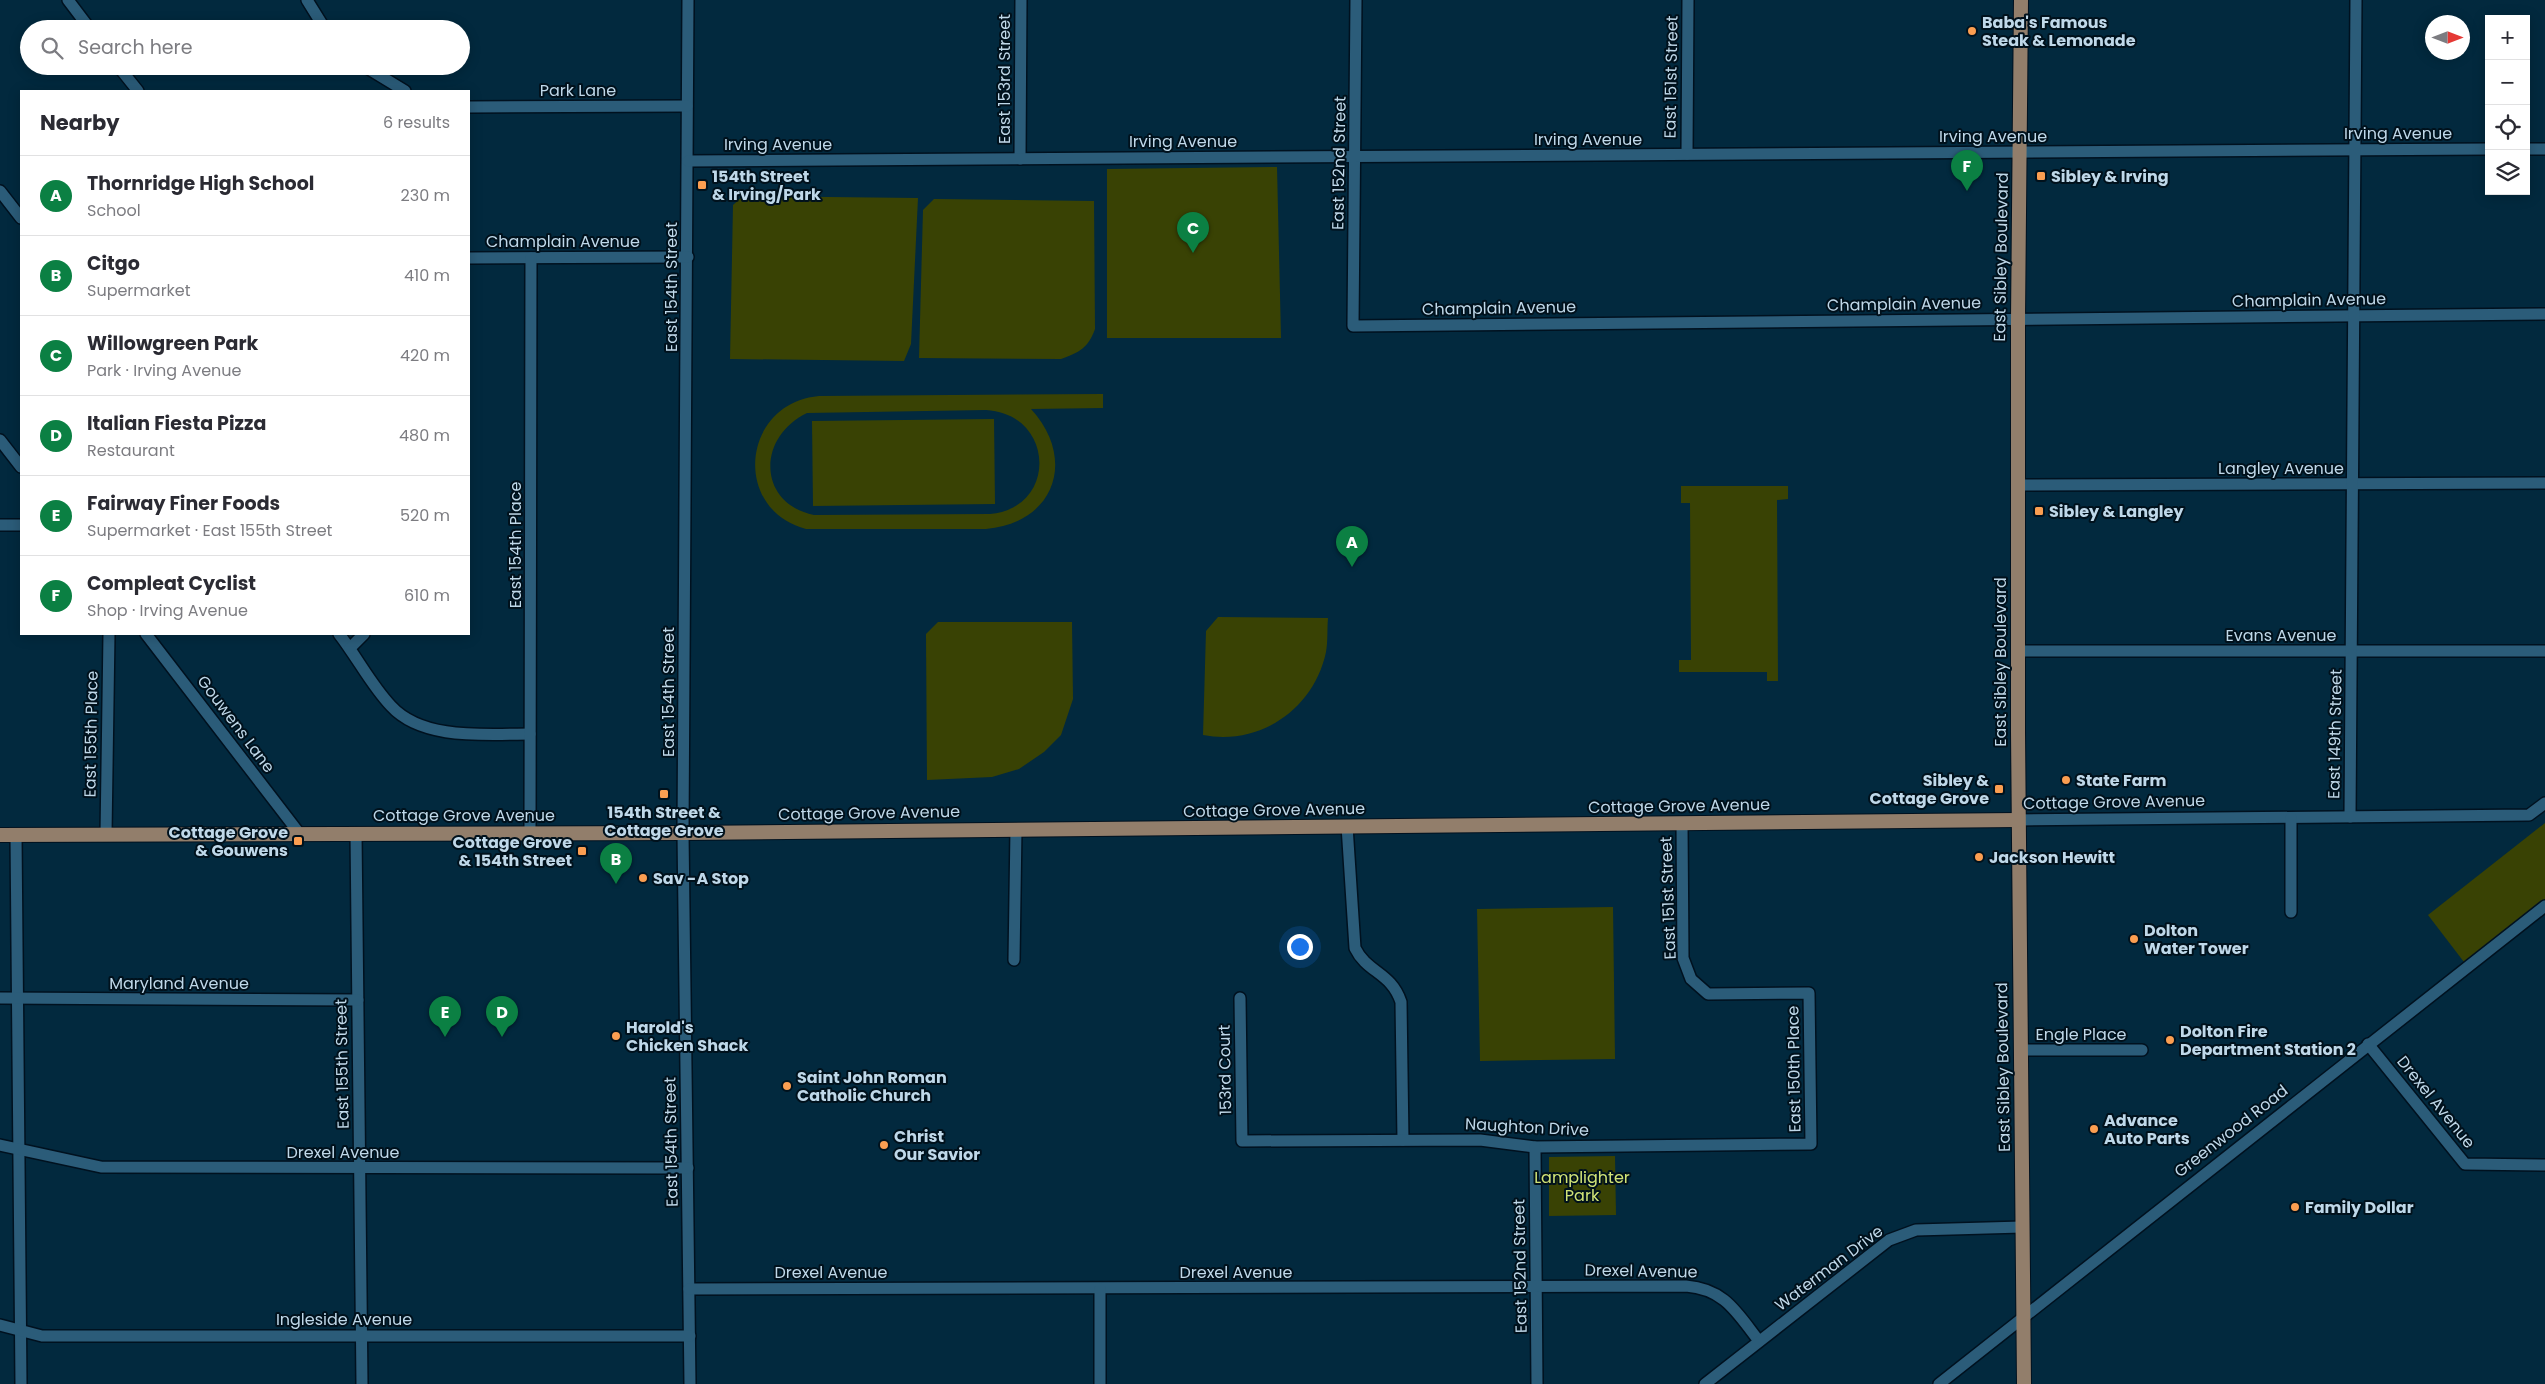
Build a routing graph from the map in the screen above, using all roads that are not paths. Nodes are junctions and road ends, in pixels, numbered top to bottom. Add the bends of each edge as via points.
1 (68, 0) edge
2 (307, 0) edge
3 (688, 0) edge
4 (1020, 0) edge
5 (1356, 0) edge
6 (1688, 0) edge
7 (2021, 0) edge
8 (2356, 0) edge
9 (83, 20) edge
10 (319, 20) edge
11 (128, 75) edge
12 (379, 75) edge
13 (137, 90) edge
14 (403, 90) edge
15 (687, 106) junction
16 (470, 107) edge
17 (2485, 149) edge
18 (2530, 149) edge
19 (2545, 149) edge
20 (2355, 150) junction
21 (2020, 152) junction
22 (1687, 154) junction
23 (1355, 156) junction
24 (1020, 159) junction
25 (688, 161) junction
26 (0, 191) edge
27 (20, 217) edge
28 (688, 257) junction
29 (470, 258) edge
30 (531, 258) junction
31 (2545, 314) edge
32 (2355, 316) junction
33 (2018, 319) junction
34 (1353, 326) joint
35 (0, 440) edge
36 (20, 466) edge
37 (2545, 483) edge
38 (2353, 484) junction
39 (2017, 485) junction
40 (20, 525) edge
41 (0, 526) edge
42 (109, 635) edge
43 (147, 635) edge
44 (340, 635) edge
45 (363, 635) edge
46 (350, 648) junction
47 (2018, 651) junction
48 (2352, 651) junction
49 (2545, 651) edge
50 (530, 734) junction
51 (2545, 803) edge
52 (2350, 817) junction
53 (2291, 818) junction
54 (2018, 820) junction
55 (1682, 823) junction
56 (1347, 826) junction
57 (1016, 830) junction
58 (530, 832) junction
59 (356, 833) junction
60 (683, 833) junction
61 (106, 834) junction
62 (299, 834) junction
63 (0, 835) edge
64 (16, 835) junction
65 (2545, 906) edge
66 (2291, 912) dead end
67 (1014, 960) dead end
68 (1809, 993) joint
69 (0, 998) edge
70 (17, 998) junction
71 (1240, 998) dead end
72 (358, 1000) junction
73 (2368, 1044) junction
74 (2020, 1050) junction
75 (2142, 1050) dead end
76 (1403, 1140) junction
77 (1242, 1141) joint
78 (0, 1144) edge
79 (1811, 1144) joint
80 (1535, 1147) junction
81 (19, 1149) junction
82 (2545, 1165) edge
83 (688, 1168) junction
84 (360, 1169) junction
85 (2022, 1226) junction
86 (1537, 1287) junction
87 (689, 1289) junction
88 (1100, 1289) junction
89 (2023, 1316) junction
90 (0, 1325) edge
91 (21, 1332) junction
92 (362, 1336) junction
93 (690, 1336) junction
94 (1759, 1341) junction
95 (21, 1384) edge
96 (362, 1384) edge
97 (690, 1384) edge
98 (1100, 1384) edge
99 (1537, 1384) edge
100 (1705, 1384) edge
101 (1939, 1384) edge
102 (2024, 1384) edge

1 - 9 street
2 - 10 street
3 - 15 street, East 154th Street
4 - 24 street, East 153rd Street
5 - 23 street, East 152nd Street
6 - 22 street, East 151st Street
7 - 21 main road, East Sibley Boulevard
8 - 20 street
11 - 13 street
12 - 14 street
15 - 16 street, Park Lane
15 - 25 street, East 154th Street
17 - 20 street, Irving Avenue
18 - 19 street
20 - 21 street, Irving Avenue
20 - 32 street
21 - 22 street, Irving Avenue
21 - 33 main road, East Sibley Boulevard
22 - 23 street, Irving Avenue
23 - 24 street, Irving Avenue
23 - 34 street, East 152nd Street
24 - 25 street, Irving Avenue
25 - 28 street, East 154th Street
26 - 27 street
28 - 30 street, Champlain Avenue
28 - 60 street, East 154th Street
29 - 30 street, Champlain Avenue
30 - 50 street, East 154th Place
31 - 32 street, Champlain Avenue
32 - 33 street, Champlain Avenue
32 - 38 street
33 - 34 street, Champlain Avenue
33 - 39 main road, East Sibley Boulevard
35 - 36 street
37 - 38 street, Langley Avenue
38 - 39 street, Langley Avenue
38 - 48 street, East 149th Street
39 - 47 main road, East Sibley Boulevard
40 - 41 street
42 - 61 street, East 155th Place
43 - 62 street, Gouwens Lane
44 - 46 street
45 - 46 street
46 - 50 street via 391,707 415,722 440,733
47 - 48 street, Evans Avenue
47 - 54 main road, East Sibley Boulevard
48 - 49 street, Evans Avenue
48 - 52 street, East 149th Street
50 - 58 street, East 154th Place
51 - 52 street, Cottage Grove Avenue via 2529,815
52 - 53 street, Cottage Grove Avenue
53 - 54 street, Cottage Grove Avenue
53 - 66 street
54 - 55 main road, Cottage Grove Avenue
54 - 74 main road, East Sibley Boulevard
55 - 56 main road, Cottage Grove Avenue
55 - 68 street, East 151st Street via 1683,958 1691,979 1708,994
56 - 57 main road, Cottage Grove Avenue
56 - 76 street via 1355,948 1360,958 1389,980 1401,1002
57 - 60 main road, Cottage Grove Avenue
57 - 67 street
58 - 59 main road, Cottage Grove Avenue
58 - 60 main road, Cottage Grove Avenue
59 - 62 main road, Cottage Grove Avenue
59 - 72 street, East 155th Street
60 - 83 street, East 154th Street
61 - 62 main road, Cottage Grove Avenue
61 - 64 main road, Cottage Grove Avenue
63 - 64 main road, Cottage Grove Avenue
64 - 70 street
65 - 73 street, Greenwood Road
68 - 79 street, East 150th Place
69 - 70 street, Maryland Avenue
70 - 72 street, Maryland Avenue
70 - 81 street
71 - 77 street, 153rd Court
72 - 84 street, East 155th Street
73 - 82 street, Drexel Avenue via 2465,1164
73 - 89 street, Greenwood Road
74 - 75 street, Engle Place
74 - 85 main road, East Sibley Boulevard
76 - 77 street, Naughton Drive
76 - 80 street, Naughton Drive via 1480,1140
78 - 81 street, Drexel Avenue
79 - 80 street, Naughton Drive
80 - 86 street, East 152nd Street
81 - 84 street, Drexel Avenue via 101,1167
81 - 91 street
83 - 84 street, Drexel Avenue
83 - 87 street, East 154th Street
84 - 92 street, East 155th Street
85 - 89 main road, East Sibley Boulevard
85 - 94 street, Waterman Drive via 1916,1230 1889,1240
86 - 88 street, Drexel Avenue
86 - 94 street, Drexel Avenue via 1701,1287 1728,1301
86 - 99 street, East 152nd Street
87 - 88 street, Drexel Avenue
87 - 93 street, East 154th Street
88 - 98 street
89 - 101 street, Greenwood Road
89 - 102 main road, East Sibley Boulevard
90 - 91 street, Ingleside Avenue
91 - 92 street, Ingleside Avenue via 42,1336
91 - 95 street
92 - 93 street, Ingleside Avenue
92 - 96 street, East 155th Street
93 - 97 street, East 154th Street
94 - 100 street, Waterman Drive

